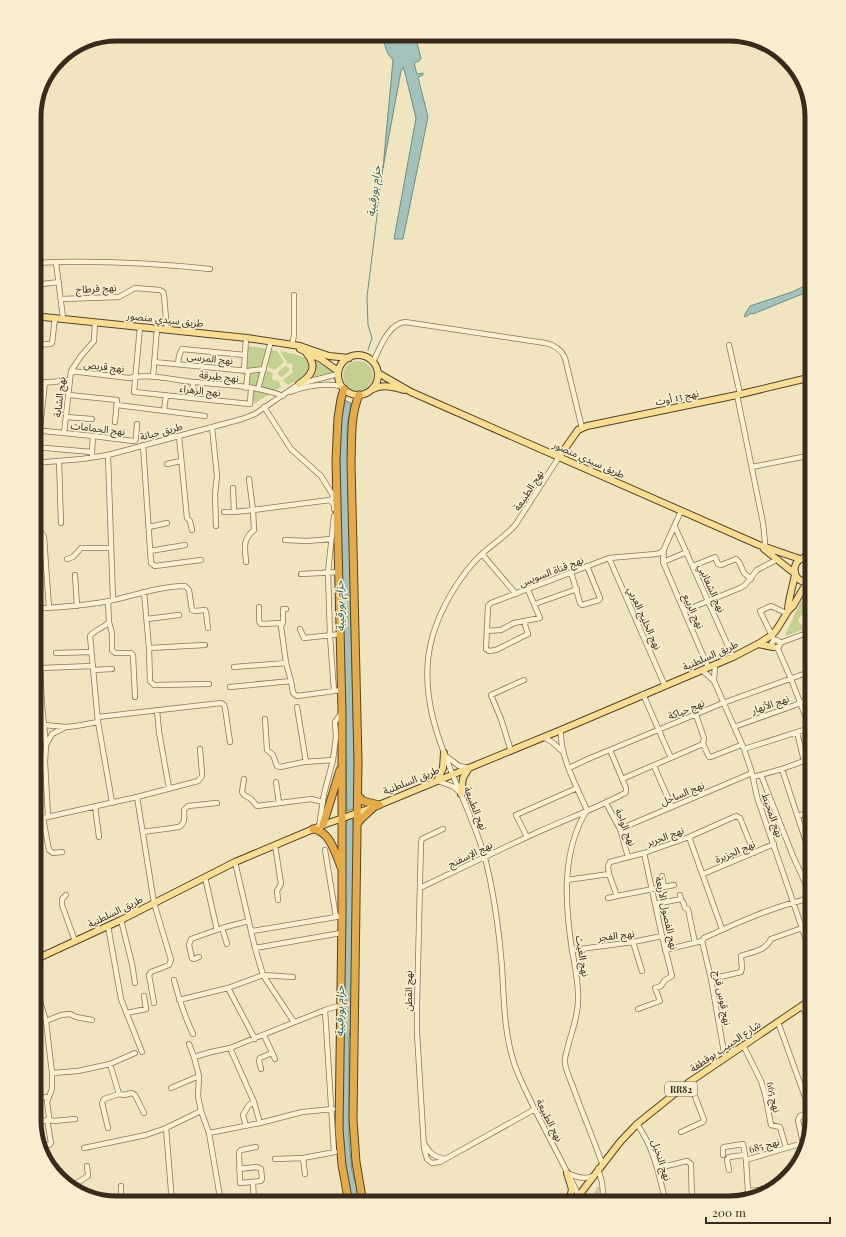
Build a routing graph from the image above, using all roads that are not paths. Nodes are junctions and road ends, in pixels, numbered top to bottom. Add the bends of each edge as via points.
1 (56, 262) junction
2 (41, 263) edge
3 (210, 269) dead end
4 (59, 282) junction
5 (41, 284) edge
6 (294, 295) dead end
7 (61, 299) junction
8 (41, 317) edge
9 (55, 318) junction
10 (63, 318) junction
11 (95, 322) junction
12 (140, 327) junction
13 (157, 329) junction
14 (167, 330) junction
15 (246, 338) junction
16 (271, 341) junction
17 (41, 345) edge
18 (292, 345) junction
19 (729, 345) dead end
20 (306, 352) junction
21 (245, 355) junction
22 (349, 358) junction
23 (154, 362) junction
24 (373, 362) junction
25 (178, 364) junction
26 (264, 369) junction
27 (246, 371) junction
28 (71, 372) junction
29 (338, 373) junction
30 (378, 373) junction
31 (41, 375) edge
32 (136, 376) junction
33 (153, 377) junction
34 (805, 379) edge
35 (70, 380) junction
36 (194, 382) junction
37 (43, 383) junction
38 (299, 384) junction
39 (248, 388) junction
40 (343, 388) junction
41 (372, 389) junction
42 (258, 390) junction
43 (411, 392) junction
44 (739, 394) junction
45 (68, 395) junction
46 (284, 395) junction
47 (359, 395) junction
48 (166, 396) junction
49 (192, 398) junction
50 (117, 403) junction
51 (264, 408) junction
52 (164, 411) junction
53 (41, 415) edge
54 (205, 416) dead end
55 (66, 417) junction
56 (92, 419) dead end
57 (114, 422) dead end
58 (137, 424) dead end
59 (212, 427) junction
60 (582, 428) junction
61 (41, 431) edge
62 (64, 433) junction
63 (93, 436) junction
64 (179, 436) junction
65 (143, 445) junction
66 (41, 448) edge
67 (92, 455) junction
68 (108, 455) junction
69 (805, 456) edge
70 (559, 457) junction
71 (59, 461) junction
72 (181, 461) junction
73 (41, 462) edge
74 (167, 464) dead end
75 (752, 467) junction
76 (249, 479) dead end
77 (233, 488) dead end
78 (334, 498) junction
79 (253, 510) junction
80 (681, 511) junction
81 (224, 512) dead end
82 (234, 512) junction
83 (60, 523) dead end
84 (167, 523) dead end
85 (216, 526) dead end
86 (149, 527) junction
87 (674, 527) junction
88 (192, 530) dead end
89 (41, 532) edge
90 (331, 539) junction
91 (285, 540) dead end
92 (185, 545) dead end
93 (763, 547) junction
94 (111, 548) junction
95 (664, 549) junction
96 (150, 551) junction
97 (687, 552) junction
98 (482, 554) junction
99 (805, 555) edge
100 (609, 558) junction
101 (67, 559) dead end
102 (778, 559) junction
103 (802, 559) junction
104 (201, 560) dead end
105 (246, 562) dead end
106 (663, 562) junction
107 (587, 566) junction
108 (693, 566) junction
109 (328, 572) junction
110 (340, 572) junction
111 (571, 572) junction
112 (301, 574) dead end
113 (795, 574) junction
114 (75, 575) dead end
115 (751, 579) junction
116 (805, 582) edge
117 (805, 586) edge
118 (576, 589) junction
119 (528, 590) junction
120 (144, 592) junction
121 (516, 594) junction
122 (113, 600) junction
123 (108, 601) junction
124 (709, 602) junction
125 (535, 604) junction
126 (77, 606) junction
127 (49, 608) junction
128 (259, 608) dead end
129 (41, 609) edge
130 (286, 609) dead end
131 (684, 611) junction
132 (787, 612) junction
133 (179, 615) dead end
134 (146, 619) junction
135 (526, 621) junction
136 (109, 622) junction
137 (283, 622) junction
138 (208, 628) dead end
139 (300, 629) dead end
140 (487, 631) junction
141 (805, 633) edge
142 (341, 634) junction
143 (330, 636) junction
144 (775, 642) junction
145 (758, 644) junction
146 (205, 645) dead end
147 (149, 648) junction
148 (91, 652) junction
149 (56, 654) dead end
150 (733, 657) junction
151 (286, 663) junction
152 (715, 664) junction
153 (234, 667) dead end
154 (708, 667) junction
155 (41, 668) edge
156 (93, 668) junction
157 (112, 669) dead end
158 (702, 670) junction
159 (805, 674) edge
160 (791, 679) junction
161 (524, 680) dead end
162 (714, 681) junction
163 (291, 682) junction
164 (209, 684) dead end
165 (665, 686) junction
166 (41, 687) edge
167 (230, 687) dead end
168 (338, 690) junction
169 (643, 694) junction
170 (135, 697) dead end
171 (805, 702) edge
172 (723, 703) junction
173 (801, 703) junction
174 (42, 706) joint
175 (297, 707) dead end
176 (157, 710) junction
177 (342, 712) junction
178 (805, 713) edge
179 (696, 715) junction
180 (98, 719) junction
181 (265, 719) dead end
182 (44, 725) junction
183 (66, 727) junction
184 (734, 727) junction
185 (561, 730) junction
186 (659, 730) junction
187 (805, 730) edge
188 (796, 732) junction
189 (544, 737) junction
190 (230, 742) dead end
191 (703, 744) junction
192 (46, 745) junction
193 (742, 747) junction
194 (200, 749) dead end
195 (610, 750) junction
196 (511, 751) junction
197 (562, 751) junction
198 (444, 754) junction
199 (671, 758) junction
200 (333, 760) junction
201 (804, 761) joint
202 (41, 762) edge
203 (44, 762) junction
204 (306, 762) junction
205 (342, 763) junction
206 (654, 766) junction
207 (332, 767) junction
208 (469, 768) junction
209 (569, 768) junction
210 (782, 769) junction
211 (452, 774) junction
212 (752, 775) junction
213 (761, 775) junction
214 (244, 779) dead end
215 (622, 779) junction
216 (437, 781) junction
217 (276, 782) dead end
218 (169, 788) junction
219 (577, 788) junction
220 (461, 794) junction
221 (358, 796) junction
222 (137, 797) junction
223 (112, 802) junction
224 (323, 802) junction
225 (217, 803) dead end
226 (279, 803) junction
227 (606, 803) junction
228 (94, 806) junction
229 (377, 806) junction
230 (672, 808) junction
231 (587, 810) junction
232 (358, 812) junction
233 (805, 814) edge
234 (48, 816) junction
235 (798, 816) junction
236 (43, 818) joint
237 (342, 818) junction
238 (358, 824) junction
239 (318, 827) junction
240 (620, 829) junction
241 (443, 830) dead end
242 (143, 832) junction
243 (99, 837) dead end
244 (527, 837) junction
245 (689, 837) junction
246 (805, 838) edge
247 (774, 844) junction
248 (274, 845) junction
249 (325, 850) dead end
250 (62, 852) dead end
251 (644, 853) junction
252 (754, 853) junction
253 (485, 856) junction
254 (628, 857) junction
255 (235, 862) junction
256 (342, 869) junction
257 (609, 874) junction
258 (703, 874) junction
259 (662, 876) dead end
260 (205, 877) junction
261 (567, 880) junction
262 (805, 883) edge
263 (674, 885) dead end
264 (664, 887) junction
265 (420, 888) junction
266 (652, 889) junction
267 (66, 895) dead end
268 (680, 895) dead end
269 (617, 896) junction
270 (608, 898) dead end
271 (805, 899) edge
272 (278, 900) dead end
273 (683, 902) dead end
274 (793, 902) junction
275 (154, 903) junction
276 (655, 904) junction
277 (339, 916) junction
278 (121, 920) junction
279 (249, 921) junction
280 (108, 926) junction
281 (222, 928) junction
282 (805, 928) edge
283 (722, 929) junction
284 (802, 929) junction
285 (216, 930) junction
286 (252, 931) junction
287 (341, 933) junction
288 (662, 936) junction
289 (805, 936) edge
290 (75, 941) junction
291 (702, 941) junction
292 (634, 942) junction
293 (695, 943) junction
294 (227, 944) dead end
295 (255, 948) junction
296 (572, 950) junction
297 (665, 950) junction
298 (41, 957) edge
299 (199, 957) dead end
300 (642, 971) dead end
301 (263, 976) junction
302 (293, 977) dead end
303 (710, 979) junction
304 (174, 980) dead end
305 (135, 983) dead end
306 (228, 988) junction
307 (144, 996) dead end
308 (179, 1000) junction
309 (154, 1004) dead end
310 (805, 1004) edge
311 (41, 1005) edge
312 (341, 1005) junction
313 (802, 1006) junction
314 (638, 1009) dead end
315 (325, 1010) junction
316 (805, 1012) edge
317 (127, 1013) junction
318 (92, 1020) dead end
319 (46, 1021) junction
320 (294, 1022) junction
321 (778, 1022) junction
322 (193, 1034) dead end
323 (264, 1035) junction
324 (255, 1039) junction
325 (189, 1044) dead end
326 (743, 1045) junction
327 (230, 1048) junction
328 (142, 1052) dead end
329 (135, 1053) dead end
330 (272, 1053) junction
331 (194, 1057) junction
332 (725, 1058) junction
333 (275, 1059) dead end
334 (110, 1064) junction
335 (261, 1069) dead end
336 (52, 1073) junction
337 (199, 1076) junction
338 (688, 1083) junction
339 (171, 1088) dead end
340 (119, 1094) junction
341 (49, 1097) junction
342 (805, 1097) dead end
343 (41, 1098) edge
344 (254, 1102) junction
345 (339, 1108) junction
346 (331, 1109) junction
347 (535, 1109) junction
348 (201, 1111) junction
349 (144, 1112) dead end
350 (805, 1114) edge
351 (75, 1119) dead end
352 (48, 1120) junction
353 (41, 1121) edge
354 (260, 1123) junction
355 (637, 1124) junction
356 (246, 1126) junction
357 (108, 1128) dead end
358 (166, 1128) junction
359 (681, 1132) dead end
360 (209, 1134) junction
361 (802, 1139) edge
362 (424, 1142) junction
363 (801, 1144) edge
364 (46, 1146) edge
365 (256, 1146) dead end
366 (84, 1148) dead end
367 (786, 1148) junction
368 (337, 1152) junction
369 (723, 1155) dead end
370 (303, 1158) junction
371 (745, 1158) junction
372 (275, 1159) dead end
373 (445, 1159) junction
374 (602, 1163) junction
375 (87, 1166) dead end
376 (658, 1168) junction
377 (239, 1169) junction
378 (598, 1169) junction
379 (729, 1170) dead end
380 (567, 1173) junction
381 (305, 1174) dead end
382 (593, 1176) junction
383 (253, 1183) junction
384 (77, 1184) edge
385 (121, 1186) dead end
386 (748, 1191) joint
387 (753, 1191) edge
388 (121, 1196) edge
389 (171, 1196) edge
390 (220, 1196) edge
391 (254, 1196) edge
392 (347, 1196) edge
393 (362, 1196) edge
394 (570, 1196) edge
395 (579, 1196) joint
396 (603, 1196) edge
397 (664, 1196) edge
398 (692, 1196) edge

1 - 2 street
1 - 3 street via 110,262
1 - 4 street
4 - 5 street
4 - 7 street
6 - 18 street
7 - 10 street
7 - 14 street, نهج قرطاج via 119,297 135,288 160,290 164,295
8 - 9 main road, طريق سيدي منصور
9 - 10 main road, طريق سيدي منصور
9 - 17 street via 52,342
10 - 11 main road, طريق سيدي منصور
11 - 12 main road, طريق سيدي منصور
11 - 28 street, نهج الشابة via 94,341
12 - 13 main road, طريق سيدي منصور
12 - 32 street
13 - 14 main road, طريق سيدي منصور
13 - 23 street
14 - 15 main road, طريق سيدي منصور
15 - 16 main road, طريق سيدي منصور
15 - 21 street
16 - 18 main road, طريق سيدي منصور
16 - 26 street
18 - 20 main road, طريق سيدي منصور
18 - 22 main road, طريق سيدي منصور via 330,356
19 - 44 street
20 - 29 main road, طريق سيدي منصور
20 - 38 main road via 312,360 312,368 310,375
21 - 25 street via 182,349
21 - 27 street
22 - 24 main road via 363,356
22 - 29 main road via 342,363
23 - 25 street, نهج المرسى
23 - 33 street
24 - 30 main road
24 - 60 street via 393,328 405,322 554,345 565,358
25 - 27 street, نهج المرسى
26 - 27 street, نهج المرسى
26 - 42 street
27 - 39 street
28 - 32 street, نهج قربص via 129,378
28 - 35 street, نهج الشابة
29 - 38 street, طريق حبانة
29 - 40 main road
30 - 41 main road via 377,382
30 - 43 main road, طريق سيدي منصور
31 - 37 street
32 - 33 street, نهج قربص
32 - 48 street, نهج الزهراء via 134,392
33 - 36 street, نهج طبرقة
34 - 44 main road, نهج 13 أوت
35 - 37 street
35 - 45 street, نهج الشابة
36 - 39 street, نهج طبرقة
36 - 49 street
37 - 53 street
38 - 46 street, طريق حبانة
39 - 42 street, نهج طبرقة
39 - 49 street, نهج الزهراء via 250,404
40 - 46 street, طريق حبانة via 328,384 310,385
40 - 47 main road
40 - 78 highway via 338,418
41 - 43 main road, طريق سيدي منصور via 383,386
41 - 47 main road
42 - 46 street, نهج طبرقة
43 - 70 main road, طريق سيدي منصور
44 - 60 main road, نهج 13 أوت
44 - 75 street
45 - 50 street
45 - 55 street, نهج الشابة
46 - 51 street, طريق حبانة
47 - 221 highway via 353,421 351,462
48 - 49 street, نهج الزهراء
48 - 52 street
50 - 52 street
50 - 57 street
51 - 59 street, طريق حبانة via 250,417
51 - 78 street via 291,449 322,476
52 - 54 street
55 - 56 street
55 - 62 street, نهج الشابة
58 - 63 street, نهج الحمامات via 135,441
59 - 64 street, طريق حبانة
59 - 85 street via 217,476
60 - 70 main road
61 - 62 street, نهج الحمامات
62 - 63 street, نهج الحمامات
63 - 67 street
64 - 65 street, طريق حبانة
64 - 72 street
65 - 68 street, طريق حبانة
65 - 86 street
66 - 67 street
67 - 68 street, طريق حبانة
67 - 71 street, طريق حبانة
68 - 94 street
69 - 75 street
70 - 80 main road, طريق سيدي منصور
70 - 98 street, نهج الطبيعة via 512,529
71 - 73 street, طريق حبانة
71 - 83 street
72 - 74 street
72 - 88 street via 187,518
75 - 93 street via 764,532
76 - 79 street
77 - 82 street
78 - 79 street
78 - 90 street
78 - 110 highway
79 - 82 street
79 - 105 street via 254,530 245,542
80 - 87 street
80 - 93 main road, طريق سيدي منصور
81 - 82 street
84 - 86 street
86 - 96 street
87 - 95 street
87 - 97 street, نهج الشعانبي
89 - 127 street via 44,536
90 - 91 street
90 - 109 street
92 - 96 street
93 - 102 main road, طريق سيدي منصور
93 - 103 main road, طريق سيدي منصور
94 - 101 street via 81,548
94 - 122 street
95 - 100 street, نهج قناة السويس via 656,554
95 - 106 street
96 - 104 street via 151,563 155,566
97 - 106 street
97 - 108 street, نهج الشعانبي
98 - 121 street
98 - 198 street, نهج الطبيعة via 450,596 439,618 431,646 427,679 428,696
99 - 103 main road, طريق السلطنية
100 - 107 street, نهج قناة السويس
100 - 165 street, نهج الخليج العربي
102 - 113 main road, طريق سيدي منصور
102 - 115 street via 758,570
103 - 113 main road, طريق السلطنية via 795,565
106 - 131 street, نهج الربيع
107 - 111 street, نهج قناة السويس
107 - 118 street via 600,598 582,605
108 - 115 street via 715,557 721,565 736,560
108 - 124 street, نهج الشعانبي
109 - 110 street
109 - 112 street
109 - 143 street
110 - 142 highway
111 - 118 street
111 - 119 street, نهج قناة السويس
113 - 116 main road, طريق سيدي منصور via 799,580
113 - 132 main road, طريق السلطنية
114 - 126 street
115 - 124 street via 740,588
117 - 132 main road, طريق السلطنية
118 - 125 street
119 - 121 street, نهج قناة السويس
119 - 125 street
120 - 122 street
120 - 134 street
120 - 138 street via 187,587 190,590 191,609 206,611
121 - 140 street, نهج قناة السويس via 488,606
122 - 123 street
123 - 126 street
123 - 136 street
124 - 131 street
124 - 150 street, نهج الشعانبي
125 - 135 street via 540,618
126 - 127 street
127 - 129 street
128 - 137 street via 261,624
130 - 137 street via 283,609
131 - 154 street, نهج الربيع
132 - 144 main road, طريق السلطنية via 777,630
132 - 144 street via 771,606 760,611
133 - 134 street
134 - 147 street
135 - 140 street via 514,623 501,630
135 - 140 street, نهج قناة السويس via 528,634 496,650 486,649
136 - 148 street via 104,628 91,634
136 - 170 street via 112,650 115,653 130,652 133,655
137 - 151 street via 281,626
139 - 143 street via 304,638
141 - 144 street
142 - 143 street
142 - 168 highway
143 - 168 street
144 - 145 main road, طريق السلطنية
144 - 145 main road
144 - 160 street
145 - 150 main road, طريق السلطنية
146 - 147 street
147 - 164 street via 150,681 154,684
148 - 149 street
148 - 156 street
150 - 152 main road, طريق السلطنية
151 - 153 street
151 - 163 street
152 - 154 main road, طريق السلطنية
152 - 162 street, نهج المحيط
154 - 158 main road, طريق السلطنية
155 - 156 street
156 - 157 street
156 - 180 street
158 - 162 street, نهج المحيط
158 - 165 main road, طريق السلطنية
159 - 160 street, نهج حياكة
160 - 172 street, نهج حياكة
160 - 173 street
161 - 196 street via 491,695 502,719
162 - 172 street, نهج المحيط
163 - 167 street
163 - 168 street via 293,693 297,696
165 - 169 main road, طريق السلطنية
166 - 174 street
168 - 177 highway
169 - 185 main road, طريق السلطنية
169 - 186 street
171 - 173 street, نهج الأنهار
172 - 179 street, نهج حياكة
172 - 184 street, نهج المحيط
173 - 178 street
173 - 184 street, نهج الأنهار
174 - 182 street
175 - 204 street
176 - 180 street
176 - 190 street via 223,704
176 - 218 street
177 - 200 street via 335,722
177 - 205 highway
179 - 186 street, نهج حياكة
179 - 191 street via 704,738
180 - 183 street
180 - 223 street
181 - 204 street via 267,750 273,755 276,765 279,767
182 - 183 street
182 - 192 street
183 - 192 street via 52,734
184 - 193 street, نهج المحيط
185 - 189 main road, طريق السلطنية
185 - 197 street
186 - 195 street, نهج حياكة
186 - 199 street
187 - 188 street
188 - 193 street
188 - 201 street
189 - 196 main road, طريق السلطنية
189 - 197 street
191 - 193 street via 711,757
191 - 199 street
192 - 203 street
193 - 212 street, نهج المحيط
194 - 218 street via 201,778 195,782
195 - 209 street, نهج حياكة
195 - 215 street
196 - 208 main road, طريق السلطنية
197 - 209 street
198 - 208 street via 459,766
198 - 211 street, نهج الطبيعة
198 - 216 main road via 443,768
199 - 206 street
200 - 204 street
200 - 207 street
201 - 210 street, نهج الساحل
202 - 203 street
203 - 234 street
205 - 207 street
205 - 237 highway
205 - 239 highway
206 - 215 street
206 - 230 street
207 - 224 street
208 - 211 main road, طريق السلطنية
208 - 220 main road via 463,778
209 - 219 street
210 - 213 street, نهج الساحل
210 - 235 street
211 - 216 main road, طريق السلطنية
211 - 220 street, نهج الطبيعة
212 - 213 street, نهج الساحل
212 - 230 street, نهج الساحل
212 - 247 street, نهج المحيط
213 - 262 street
214 - 226 street via 242,792 255,805
215 - 227 street, نهج الإسفنج via 626,792
216 - 220 street via 454,787
216 - 229 main road, طريق السلطنية
217 - 226 street
218 - 222 street
219 - 231 street
219 - 244 street via 516,815
220 - 253 street, نهج الطبيعة
221 - 229 highway via 363,801
221 - 232 highway
222 - 223 street
222 - 242 street
223 - 228 street
224 - 226 street via 311,799
224 - 239 street
225 - 242 street via 188,806 184,810 183,825 179,827
227 - 231 street, نهج الإسفنج
227 - 240 street, نهج الواحة
228 - 234 street
228 - 243 street
229 - 232 main road, طريق السلطنية
229 - 238 highway
230 - 240 street, نهج الساحل
231 - 244 street, نهج الإسفنج
231 - 261 street, نهج الغيث via 576,834
232 - 237 main road, طريق السلطنية
232 - 238 highway
233 - 235 street
234 - 236 street
235 - 246 street
236 - 250 street via 48,850 53,853
237 - 239 main road, طريق السلطنية
237 - 256 highway
238 - 393 highway via 353,1119
239 - 248 main road, طريق السلطنية
239 - 256 highway via 326,835
240 - 254 street, نهج الواحة
241 - 265 street, نهج القطن via 422,839
242 - 275 street
244 - 253 street, نهج الإسفنج
245 - 251 street, نهج الحرير
245 - 252 street, نهج الحرير via 736,816 740,818
245 - 258 street
247 - 252 street, نهج الجزيرة
247 - 274 street, نهج المحيط
248 - 255 main road, طريق السلطنية
248 - 272 street via 281,884 277,891
249 - 277 street
251 - 254 street, نهج الحرير
251 - 266 street, نهج الفصول الأربعة
252 - 258 street, نهج الجزيرة
253 - 265 street, نهج الإسفنج
253 - 347 street, نهج الطبيعة via 497,923 509,1046 520,1079
254 - 257 street, نهج الحرير via 610,862
255 - 260 main road, طريق السلطنية
255 - 279 street
256 - 277 highway
257 - 261 street
257 - 269 street
258 - 283 street
259 - 264 street
260 - 275 main road, طريق السلطنية
260 - 285 street
261 - 296 street, نهج الغيث via 566,907
263 - 264 street
264 - 266 street
265 - 362 street, نهج القطن via 417,1033
266 - 269 street
266 - 276 street, نهج الفصول الأربعة
267 - 290 street via 62,899 62,905
268 - 276 street via 681,899
269 - 270 street
271 - 274 street
273 - 293 street via 688,909
274 - 283 street
274 - 284 street, نهج المحيط
275 - 278 main road, طريق السلطنية
275 - 309 street via 171,960 169,965 149,975
276 - 288 street, نهج الفصول الأربعة
277 - 286 street
277 - 287 highway
278 - 280 main road, طريق السلطنية
278 - 305 street
279 - 281 street
279 - 286 street
280 - 290 main road, طريق السلطنية
280 - 317 street via 120,999
281 - 285 street
281 - 294 street
282 - 284 street
283 - 291 street
284 - 289 street, نهج المحيط
284 - 303 street via 771,939 768,945 741,956 741,972
285 - 299 street via 191,939 189,945 192,958
286 - 295 street
287 - 295 street
287 - 312 highway
288 - 292 street, نهج الفجر
288 - 297 street, نهج الفصول الأربعة
290 - 298 main road, طريق السلطنية
291 - 293 street
291 - 303 street, نهج قوس قزح
292 - 296 street, نهج الفجر
292 - 300 street
293 - 297 street
295 - 301 street
296 - 374 street, نهج الغيث via 578,1005 565,1064
297 - 314 street, نهج الفصول الأربعة via 672,976 656,988 660,1001
301 - 302 street
301 - 306 street
301 - 320 street
303 - 332 street, نهج قوس قزح
304 - 308 street
306 - 308 street
306 - 324 street
307 - 317 street via 146,1009
308 - 322 street
310 - 313 main road, شارع الحبيب بوقطفة / RR82
311 - 319 street
312 - 315 street
312 - 345 highway
313 - 316 street
313 - 321 main road, شارع الحبيب بوقطفة / RR82
315 - 320 street
315 - 346 street
317 - 328 street
318 - 319 street via 70,1014
319 - 336 street
320 - 323 street
321 - 326 main road, شارع الحبيب بوقطفة / RR82
321 - 342 street
323 - 324 street
323 - 330 street
324 - 327 street
325 - 331 street
326 - 332 main road, شارع الحبيب بوقطفة / RR82
326 - 367 street, نهج 665 via 760,1080 771,1124 780,1127
327 - 331 street
327 - 344 street
329 - 334 street
330 - 333 street
330 - 335 street via 260,1058
331 - 337 street
332 - 338 main road, شارع الحبيب بوقطفة / RR82
334 - 336 street via 78,1071
334 - 340 street
336 - 341 street via 52,1090
337 - 339 street
337 - 348 street via 198,1096
338 - 355 main road, شارع الحبيب بوقطفة / RR82
338 - 359 street via 704,1120
340 - 349 street via 135,1095
340 - 357 street via 104,1099 102,1103
341 - 343 street
341 - 352 street
344 - 354 street
344 - 356 street via 243,1115
345 - 346 street
345 - 368 highway
346 - 354 street via 302,1112
346 - 368 street
347 - 373 street, نهج القطن
347 - 380 street, نهج الطبيعة
348 - 358 street
348 - 360 street
350 - 361 street via 798,1120
351 - 352 street
352 - 353 street
352 - 364 street via 51,1143
354 - 356 street
355 - 374 main road, شارع الحبيب بوقطفة / RR82
355 - 376 street, نهج النخيل
356 - 360 street
358 - 366 street via 146,1135
358 - 389 street
360 - 390 street
362 - 373 street via 433,1155
362 - 373 street, نهج القطن via 424,1153 429,1162 432,1164
363 - 367 street, نهج 685
365 - 377 street via 239,1152
367 - 371 street, نهج 685
368 - 370 street
368 - 392 highway
369 - 371 street via 724,1147 743,1144
370 - 372 street
370 - 381 street
371 - 379 street via 729,1157
371 - 386 street, نهج 685
374 - 378 main road, شارع الحبيب بوقطفة / RR82
375 - 384 street via 88,1176
376 - 397 street, نهج النخيل
376 - 398 street via 687,1161 691,1164
377 - 383 street via 240,1183
377 - 383 street via 261,1169 261,1181
378 - 382 main road, شارع الحبيب بوقطفة / RR82
378 - 396 street
380 - 382 street via 581,1178
380 - 394 main road via 572,1189
380 - 395 street, نهج الطبيعة
382 - 395 main road, شارع الحبيب بوقطفة / RR82
383 - 391 street
385 - 388 street
386 - 387 street

